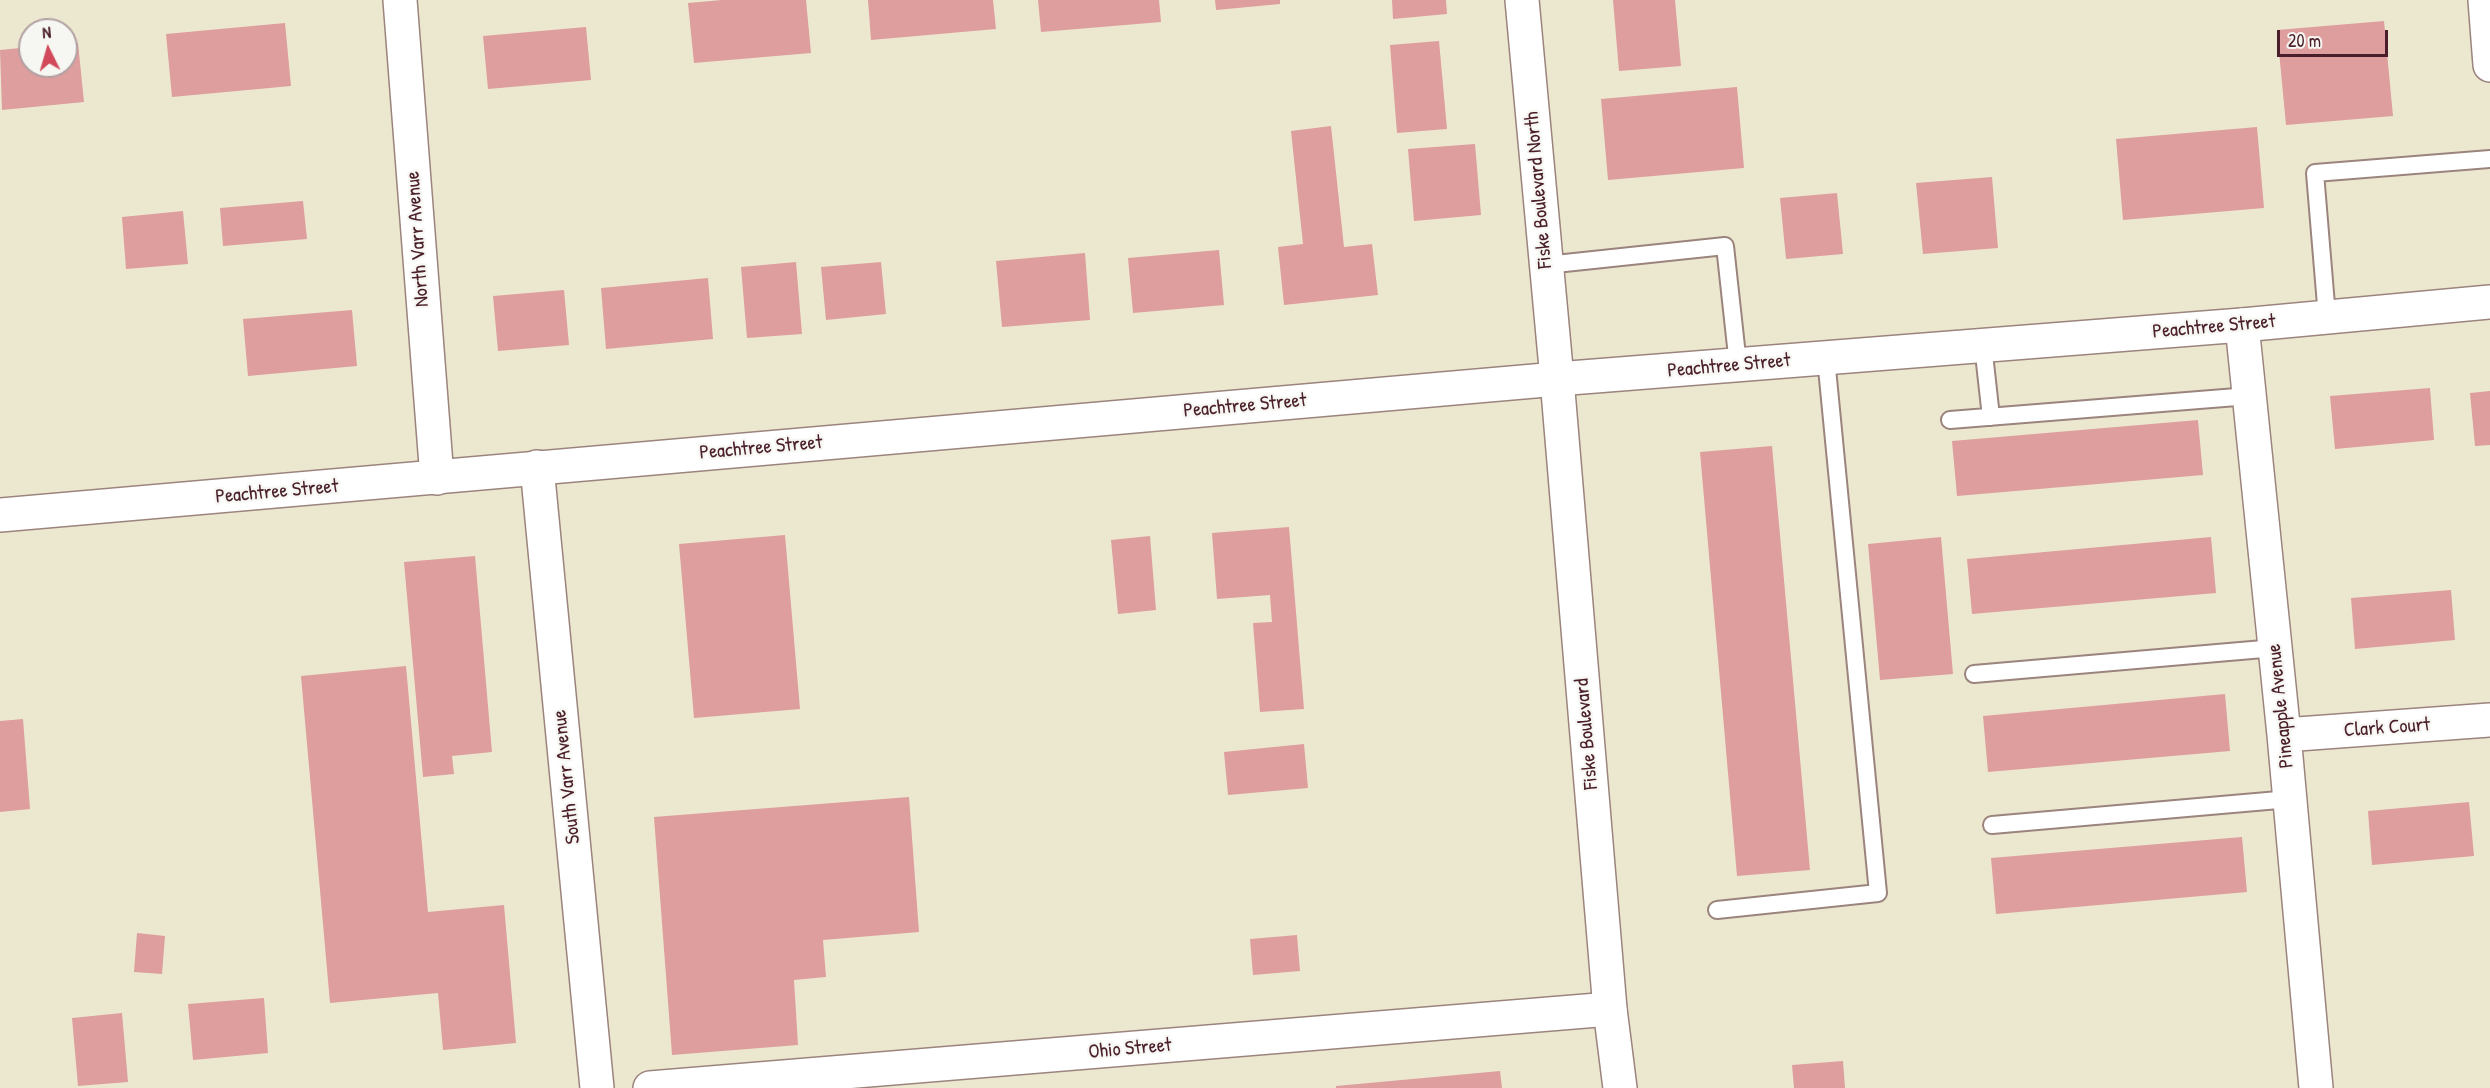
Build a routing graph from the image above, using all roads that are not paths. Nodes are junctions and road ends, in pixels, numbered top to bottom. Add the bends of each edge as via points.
1 (400, 0) edge
2 (1522, 0) edge
3 (2485, 0) edge
4 (2490, 65) edge
5 (2490, 159) edge
6 (1546, 265) junction
7 (2490, 302) edge
8 (2327, 317) junction
9 (2242, 325) junction
10 (1983, 345) junction
11 (1826, 358) junction
12 (1738, 365) junction
13 (1557, 379) junction
14 (2249, 396) junction
15 (1991, 417) junction
16 (1950, 420) dead end
17 (537, 467) junction
18 (438, 478) junction
19 (0, 515) edge
20 (2275, 648) junction
21 (1974, 674) dead end
22 (2490, 720) edge
23 (2284, 735) junction
24 (2290, 799) junction
25 (1992, 825) dead end
26 (1717, 910) dead end
27 (1610, 1009) junction
28 (597, 1088) edge
29 (650, 1088) edge
30 (1620, 1088) edge
31 (2316, 1088) edge

1 - 18 street, North Varr Avenue
2 - 6 street, Fiske Boulevard North
3 - 4 street
5 - 8 lane via 2315,173
6 - 12 lane via 1725,246
6 - 13 street, Fiske Boulevard North
7 - 8 street, Peachtree Street
8 - 9 street, Peachtree Street
9 - 10 street, Peachtree Street
9 - 14 street, Pineapple Avenue
10 - 11 street, Peachtree Street
10 - 15 lane
11 - 12 street, Peachtree Street
11 - 26 lane via 1878,893
12 - 13 street, Peachtree Street
13 - 17 street, Peachtree Street
13 - 27 street, Fiske Boulevard
14 - 15 lane
14 - 20 street, Pineapple Avenue
15 - 16 lane
17 - 18 street, Peachtree Street
17 - 28 street, South Varr Avenue
18 - 19 street, Peachtree Street
20 - 21 lane
20 - 23 street, Pineapple Avenue
22 - 23 street, Clark Court
23 - 24 street, Pineapple Avenue
24 - 25 lane
24 - 31 street, Pineapple Avenue
27 - 29 street, Ohio Street
27 - 30 street, Fiske Boulevard

